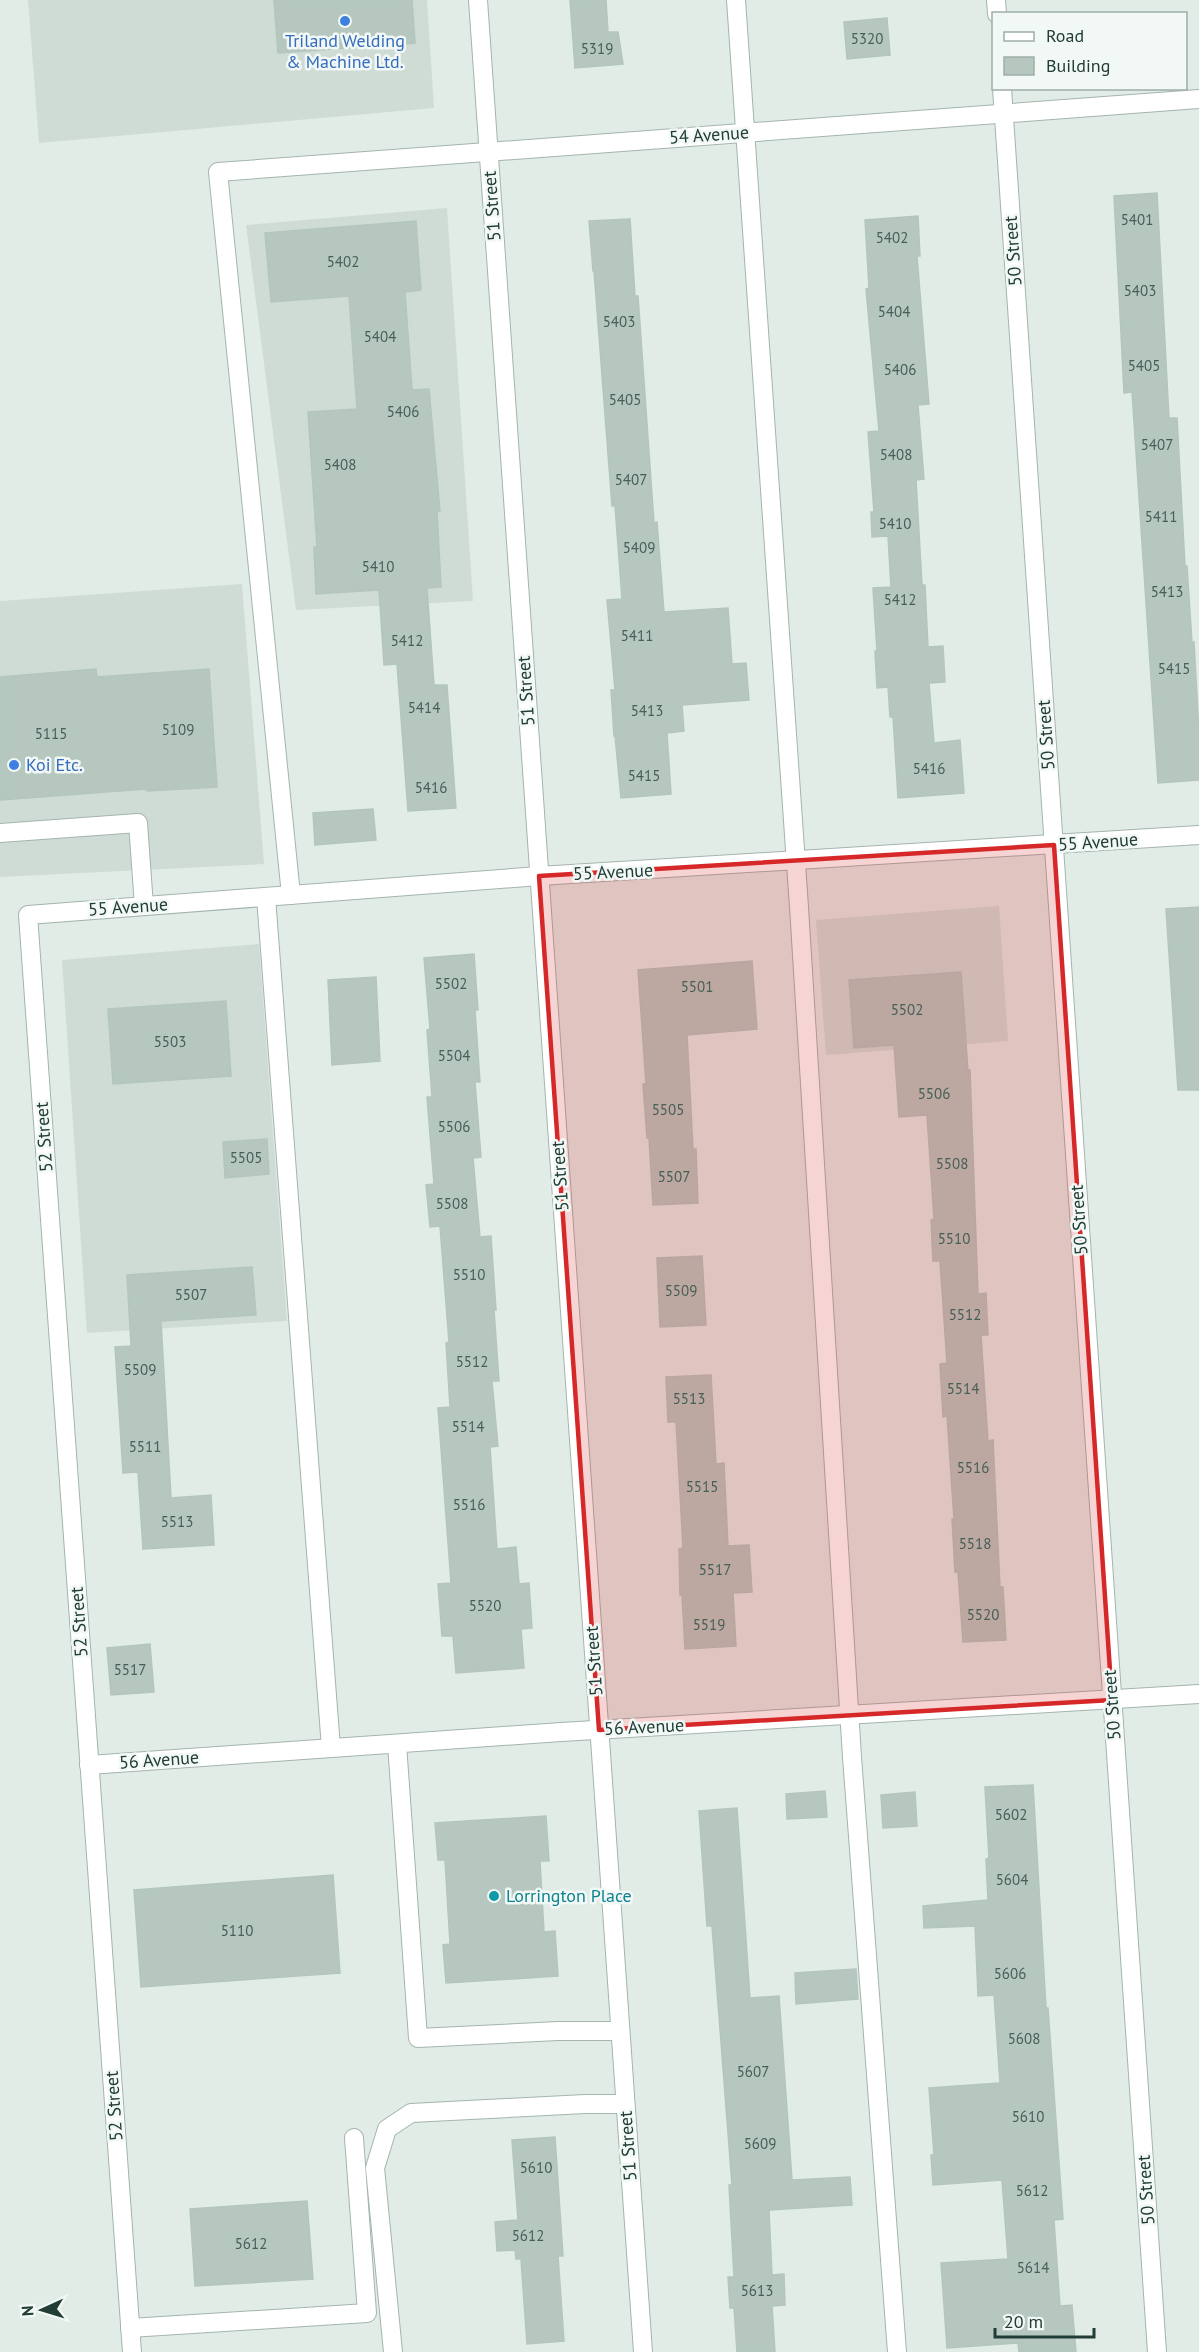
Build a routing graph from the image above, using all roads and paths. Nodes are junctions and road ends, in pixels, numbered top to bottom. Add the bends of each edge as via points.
1 (478, 0) edge
2 (736, 0) edge
3 (1002, 90) edge
4 (1199, 99) edge
5 (1004, 113) junction
6 (746, 133) junction
7 (489, 152) junction
8 (0, 833) edge
9 (1199, 835) edge
10 (1054, 845) junction
11 (795, 861) junction
12 (539, 876) junction
13 (291, 895) junction
14 (266, 897) junction
15 (144, 906) junction
16 (28, 915) joint
17 (1199, 1694) edge
18 (1112, 1700) junction
19 (850, 1715) junction
20 (599, 1730) junction
21 (397, 1744) junction
22 (331, 1748) junction
23 (89, 1765) junction
24 (620, 2031) junction
25 (625, 2104) junction
26 (354, 2138) dead end
27 (130, 2328) junction
28 (132, 2352) edge
29 (393, 2352) edge
30 (643, 2352) edge
31 (897, 2352) edge
32 (1158, 2352) edge

1 - 7 street, 51 Street
2 - 6 street
3 - 5 street, 50 Street
4 - 5 street, 54 Avenue
5 - 6 street, 54 Avenue
5 - 10 street, 50 Street
6 - 7 street, 54 Avenue
6 - 11 street
7 - 12 street, 51 Street
7 - 13 street, 54 Avenue via 218,172
8 - 15 street via 138,823
9 - 10 street, 55 Avenue
10 - 11 street, 55 Avenue
10 - 18 street, 50 Street
11 - 12 street, 55 Avenue
11 - 19 street
12 - 13 street, 55 Avenue
12 - 20 street, 51 Street
13 - 14 street, 55 Avenue
14 - 15 street, 55 Avenue
14 - 22 street
15 - 16 street, 55 Avenue
16 - 23 street, 52 Street
17 - 18 street, 56 Avenue
18 - 19 street, 56 Avenue
18 - 32 street, 50 Street
19 - 20 street, 56 Avenue
19 - 31 street
20 - 21 street, 56 Avenue
20 - 24 street, 51 Street
21 - 22 street, 56 Avenue
21 - 24 street via 417,2038
22 - 23 street, 56 Avenue
23 - 27 street, 52 Street
24 - 25 street, 51 Street
25 - 29 street via 411,2113 387,2129 375,2168
25 - 30 street, 51 Street
26 - 27 street via 367,2313
27 - 28 street, 52 Street

